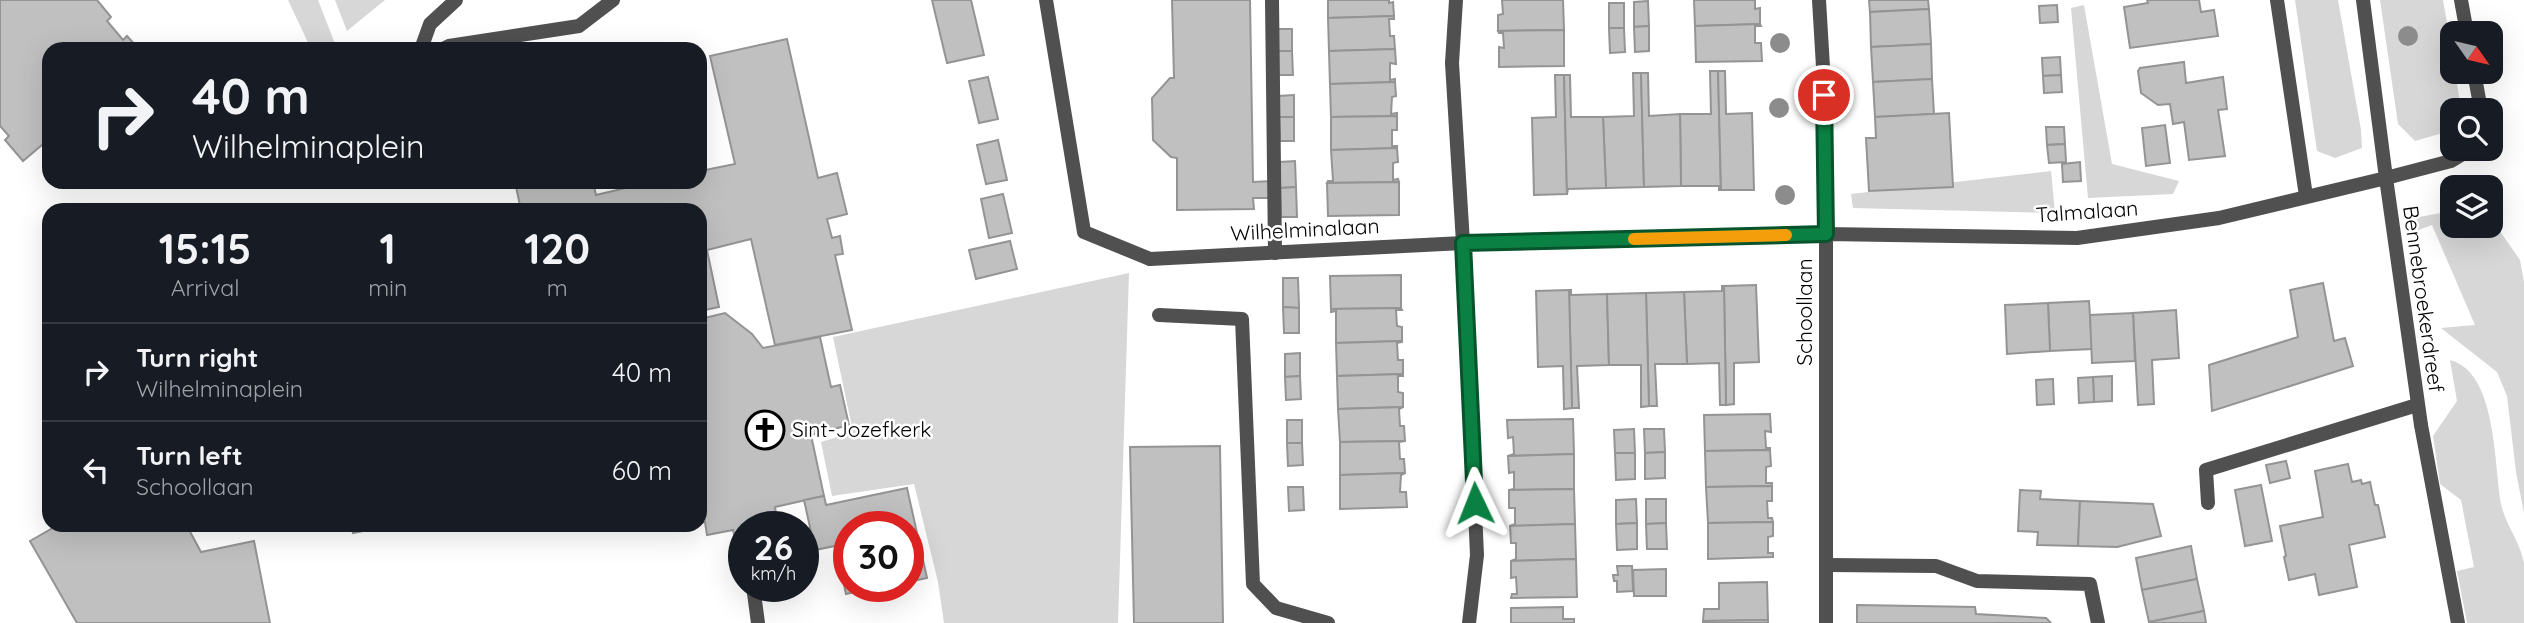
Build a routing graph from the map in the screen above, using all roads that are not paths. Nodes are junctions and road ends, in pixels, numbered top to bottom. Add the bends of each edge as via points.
1 (456, 0) edge
2 (613, 0) edge
3 (1046, 0) edge
4 (1272, 0) edge
5 (1456, 0) edge
6 (1819, 0) edge
7 (2277, 0) edge
8 (2363, 0) edge
9 (2460, 0) edge
10 (2464, 21) edge
11 (424, 42) edge
12 (475, 42) edge
13 (2447, 161) edge
14 (2386, 178) junction
15 (2306, 196) junction
16 (1826, 234) junction
17 (1463, 243) junction
18 (1275, 253) junction
19 (1159, 315) dead end
20 (2417, 405) junction
21 (2208, 503) dead end
22 (1828, 565) junction
23 (755, 602) edge
24 (758, 623) edge
25 (1328, 623) edge
26 (1469, 623) edge
27 (1826, 623) edge
28 (2098, 623) edge
29 (2458, 623) edge

1 - 11 street via 430,24
2 - 12 street via 579,26
3 - 18 street, Wilhelminalaan via 1084,232 1150,259
4 - 18 street
5 - 17 street via 1452,63
6 - 16 street, Schoollaan
7 - 15 street
8 - 14 street, Bennebroekerdreef
9 - 10 street
13 - 14 street, Bennebroekerdreef
14 - 15 street, Bennebroekerdreef
14 - 20 street, Bennebroekerdreef
15 - 16 street, Talmalaan via 2219,218 2077,238
16 - 17 street, Talmalaan
16 - 22 street, Schoollaan
17 - 18 street, Wilhelminalaan
17 - 26 street via 1477,555
19 - 25 street via 1242,319 1253,584 1276,608
20 - 21 street via 2206,470
20 - 29 street, Bennebroekerdreef
22 - 27 street, Schoollaan
22 - 28 street via 1936,566 1977,581 2090,584
23 - 24 street

